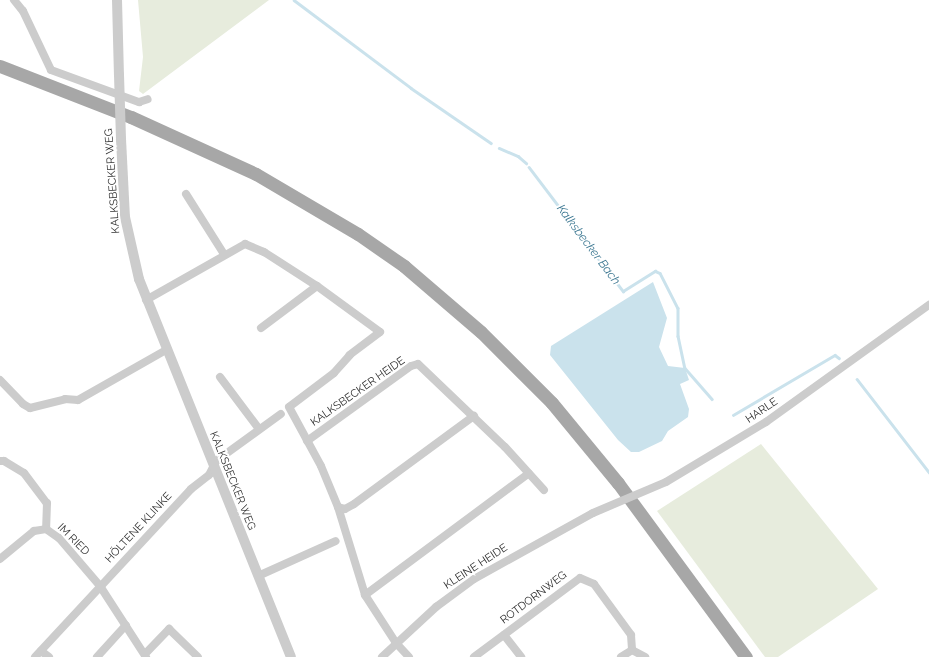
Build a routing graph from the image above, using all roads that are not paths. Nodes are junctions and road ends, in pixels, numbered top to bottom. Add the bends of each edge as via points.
1 (14, 0) edge
2 (117, 0) edge
3 (0, 66) edge
4 (148, 99) dead end
5 (186, 194) dead end
6 (224, 254) junction
7 (317, 286) junction
8 (146, 300) junction
9 (929, 305) edge
10 (261, 328) dead end
11 (166, 350) junction
12 (220, 377) dead end
13 (0, 380) edge
14 (281, 414) dead end
15 (474, 416) junction
16 (259, 429) junction
17 (307, 441) junction
18 (0, 461) edge
19 (213, 467) junction
20 (529, 474) junction
21 (544, 490) dead end
22 (338, 507) junction
23 (593, 513) joint
24 (46, 529) junction
25 (336, 541) dead end
26 (0, 559) edge
27 (258, 576) junction
28 (100, 586) junction
29 (365, 595) junction
30 (126, 625) junction
31 (504, 634) junction
32 (396, 643) junction
33 (632, 650) junction
34 (41, 651) junction
35 (145, 656) edge
36 (35, 657) edge
37 (49, 657) edge
38 (97, 657) edge
39 (198, 657) edge
40 (291, 657) edge
41 (382, 657) edge
42 (409, 657) edge
43 (474, 657) edge
44 (521, 657) edge
45 (621, 657) edge
46 (645, 657) edge
47 (746, 657) edge

1 - 4 street via 23,11 51,70 139,102
2 - 8 street, KALKSBECKER WEG, bridge via 125,217 130,246
3 - 47 main road via 138,120 231,161 309,203 404,266 481,332 552,403 618,483
5 - 6 street
6 - 7 street, KALKSBECKER HEIDE via 245,244 255,246
6 - 8 street, KALKSBECKER HEIDE
7 - 10 street
7 - 17 street, KALKSBECKER HEIDE via 380,332 350,355 334,374 289,407
8 - 11 street, KALKSBECKER WEG
9 - 23 street, HARLE, bridge via 766,422 666,482
11 - 13 street via 78,400 65,399 30,408
11 - 19 street, KALKSBECKER WEG
12 - 16 street
14 - 16 street, HÖLTENE KLINKE
15 - 17 street, KALKSBECKER HEIDE via 418,364 411,366
15 - 20 street, KALKSBECKER HEIDE
15 - 22 street via 354,504 345,508
16 - 19 street, HÖLTENE KLINKE via 216,461
17 - 22 street, KALKSBECKER HEIDE
18 - 24 street, IM RIED via 24,473 47,503
19 - 27 street, KALKSBECKER WEG
19 - 28 street, HÖLTENE KLINKE via 209,475 192,489
20 - 21 street, KALKSBECKER HEIDE
20 - 29 street
22 - 29 street, KALKSBECKER HEIDE
23 - 32 street, KLEINE HEIDE via 474,579 436,607
24 - 26 street, IM RIED via 34,531
24 - 28 street, IM RIED via 59,538
25 - 27 street
27 - 40 street, KALKSBECKER WEG
28 - 30 street, IM RIED
28 - 34 street, HÖLTENE KLINKE
29 - 32 street, KALKSBECKER HEIDE
30 - 35 street, IM RIED
30 - 38 street
31 - 33 street, ROTDORNWEG via 580,578 594,584 631,635
31 - 43 street, ROTDORNWEG
31 - 44 street, ROTDORNWEG
32 - 41 street, KLEINE HEIDE
32 - 42 street
33 - 45 street
33 - 46 street
34 - 36 street, HÖLTENE KLINKE
34 - 37 street
35 - 39 street via 169,629

